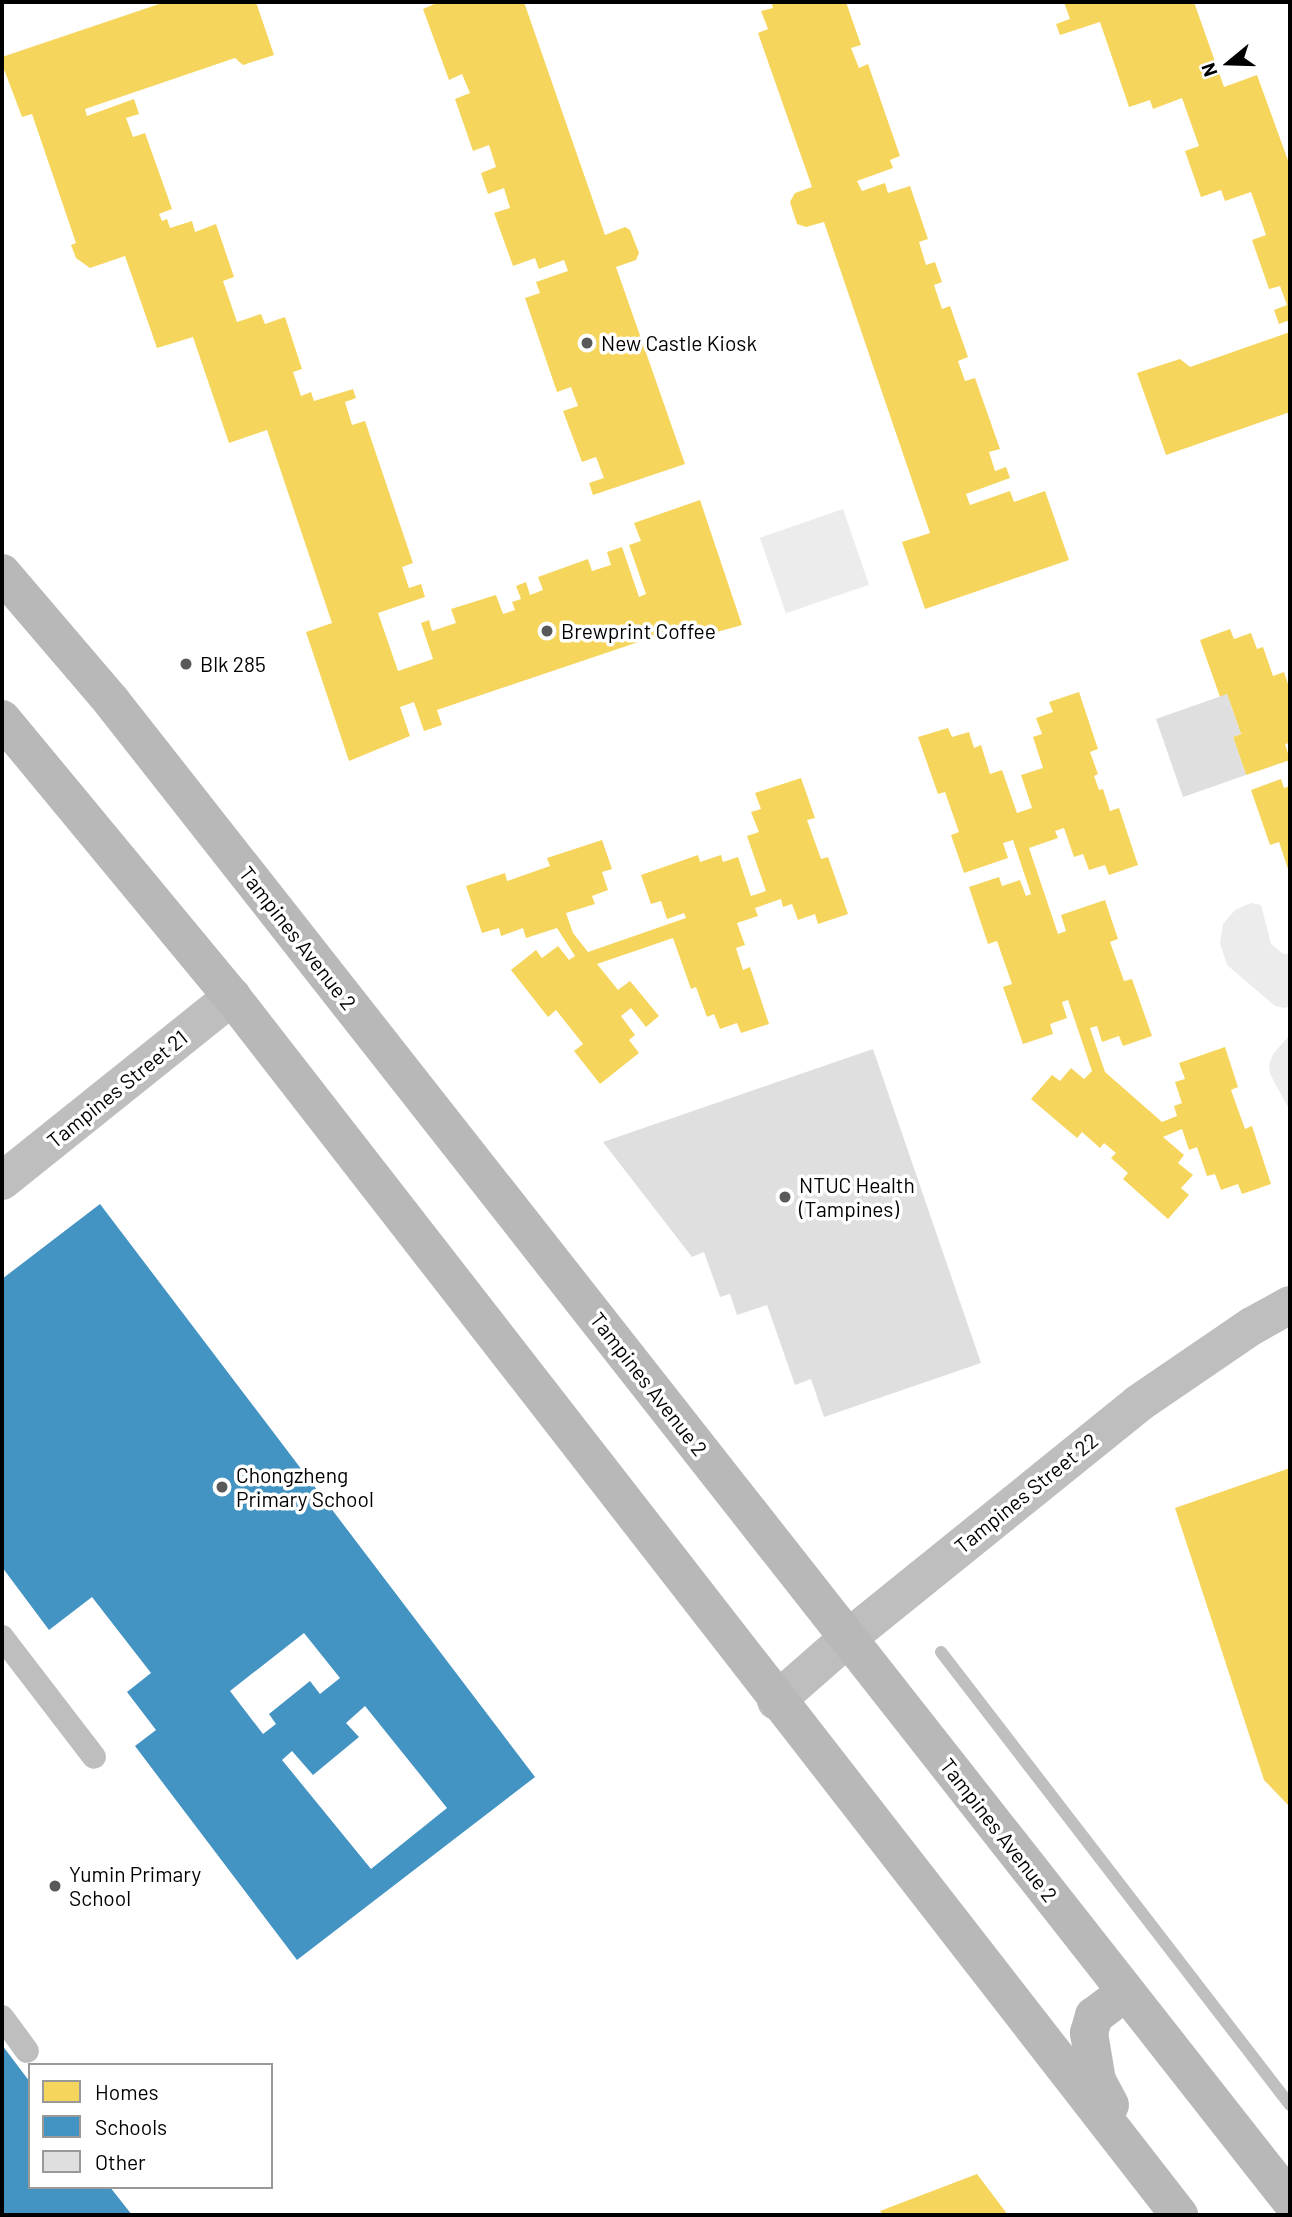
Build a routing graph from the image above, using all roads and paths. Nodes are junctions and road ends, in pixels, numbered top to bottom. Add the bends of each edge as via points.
1 (2, 573) edge
2 (2, 719) edge
3 (232, 997) junction
4 (2, 1181) edge
5 (1290, 1305) edge
6 (2, 1637) edge
7 (848, 1638) junction
8 (776, 1701) junction
9 (94, 1757) dead end
10 (1126, 1992) junction
11 (2, 2017) edge
12 (27, 2051) dead end
13 (1152, 2180) junction
14 (1290, 2200) edge
15 (1179, 2215) edge

1 - 7 main road, Tampines Avenue 2 via 112,702
2 - 3 main road
3 - 4 street, Tampines Street 21
3 - 8 main road
5 - 7 street, Tampines Street 22 via 1139,1403
6 - 9 lane
7 - 8 street, Tampines Street 22
7 - 10 main road, Tampines Avenue 2
8 - 13 main road
10 - 13 main road via 1094,2016 1090,2057 1097,2081
10 - 14 main road, Tampines Avenue 2
11 - 12 lane
13 - 15 main road

